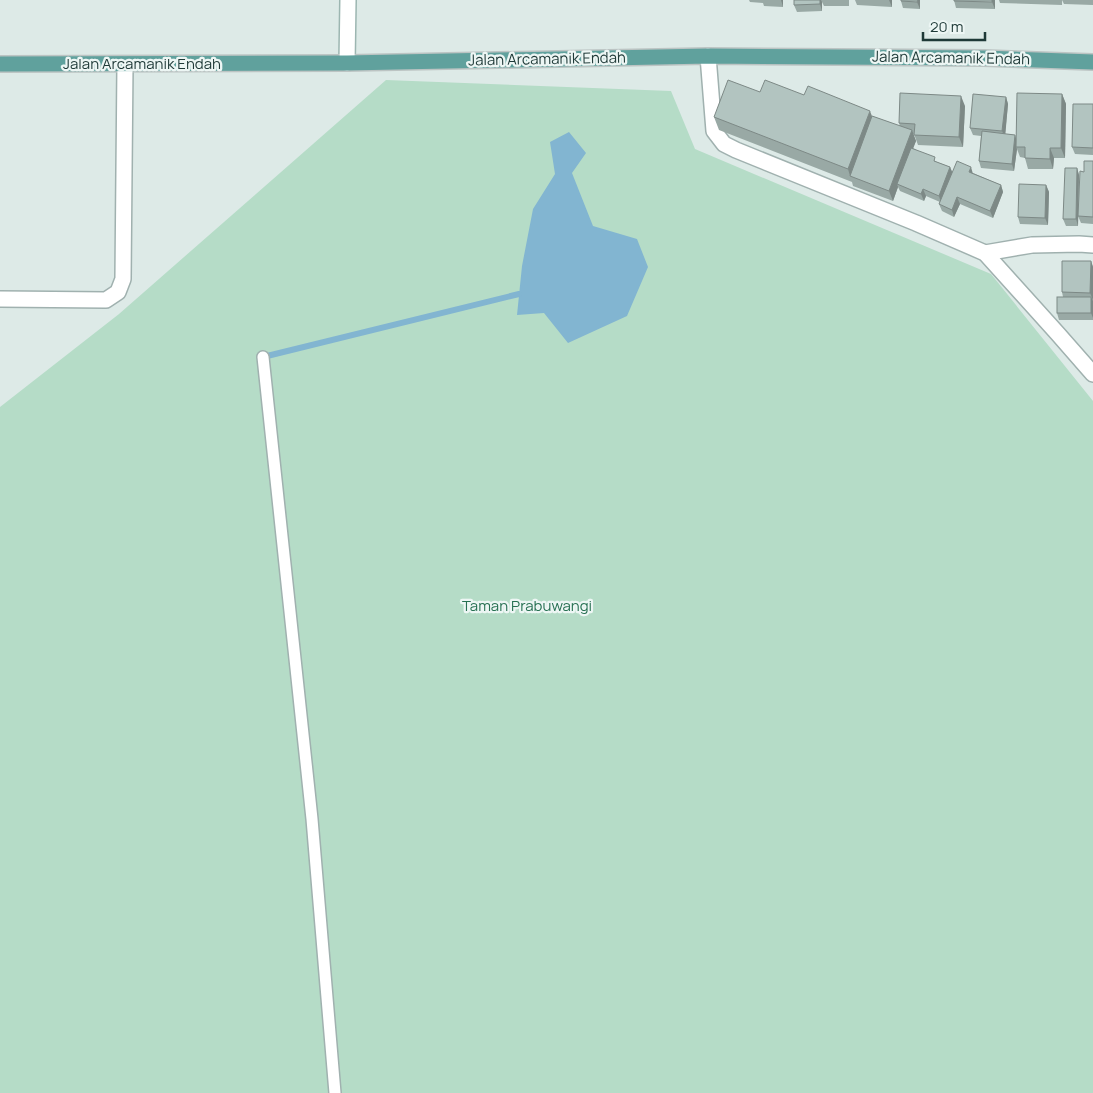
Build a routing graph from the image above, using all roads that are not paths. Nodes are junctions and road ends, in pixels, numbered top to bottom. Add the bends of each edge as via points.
1 (348, 0) edge
2 (708, 56) junction
3 (1093, 62) edge
4 (347, 63) junction
5 (0, 64) edge
6 (125, 64) junction
7 (1093, 245) edge
8 (985, 254) junction
9 (0, 299) edge
10 (262, 356) dead end
11 (1093, 374) edge
12 (335, 1093) edge

1 - 4 street
2 - 3 main road, Jalan Arcamanik Endah
2 - 4 main road, Jalan Arcamanik Endah
2 - 8 street via 714,131 724,144
4 - 6 main road, Jalan Arcamanik Endah
5 - 6 main road, Jalan Arcamanik Endah
6 - 9 street via 123,279 118,292 106,300
7 - 8 street via 1032,245
8 - 11 street
10 - 12 lane via 312,819

